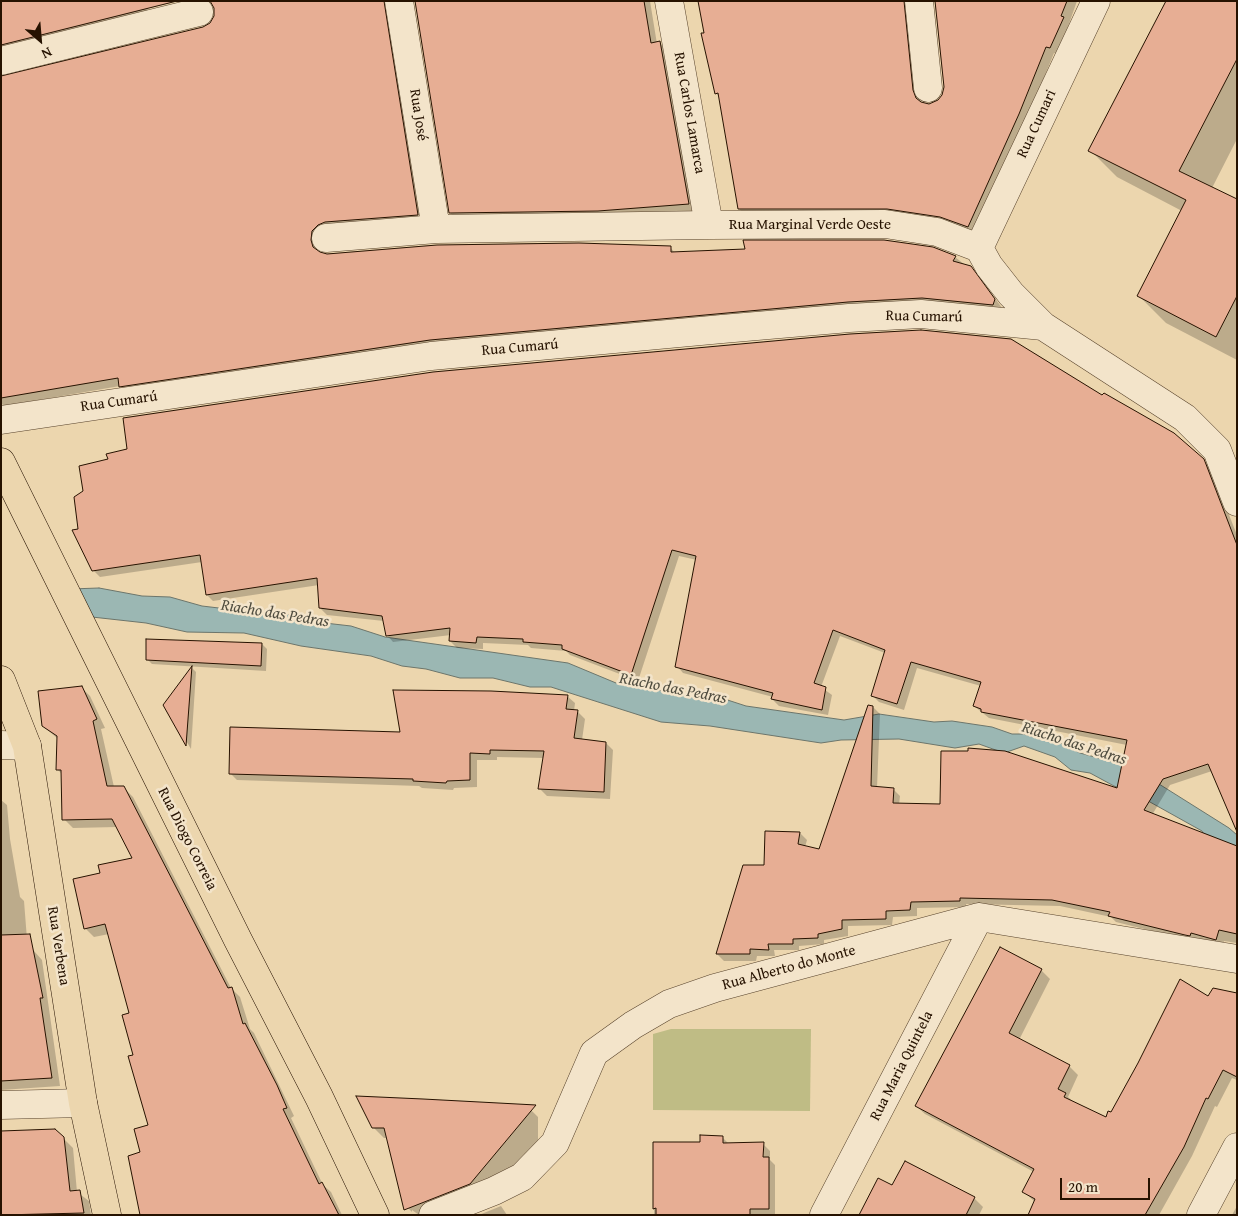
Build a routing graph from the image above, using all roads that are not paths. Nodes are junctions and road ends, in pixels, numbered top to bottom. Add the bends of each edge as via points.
1 (399, 1) edge
2 (669, 1) edge
3 (919, 1) edge
4 (1096, 1) edge
5 (199, 12) dead end
6 (1, 61) edge
7 (928, 88) dead end
8 (709, 225) junction
9 (436, 229) junction
10 (326, 238) dead end
11 (979, 248) junction
12 (1043, 326) junction
13 (1, 420) edge
14 (1, 462) edge
15 (1237, 502) edge
16 (1, 680) edge
17 (14, 746) edge
18 (979, 916) junction
19 (1237, 959) edge
20 (83, 1103) junction
21 (1, 1105) edge
22 (1237, 1147) edge
23 (106, 1215) edge
24 (375, 1215) edge
25 (433, 1215) edge
26 (824, 1215) edge
27 (1201, 1215) edge

1 - 9 street, Rua José
2 - 8 street, Rua Carlos Lamarca
3 - 7 street
4 - 11 street, Rua Cumari
5 - 6 street
8 - 9 street, Rua Marginal Verde Oeste
8 - 11 street, Rua Marginal Verde Oeste via 885,224 937,232
9 - 10 street, Rua Marginal Verde Oeste
11 - 12 street via 989,266
12 - 13 street, Rua Cumarú via 921,314 722,329 431,356
12 - 15 street via 1184,418 1217,450
14 - 24 main road, Rua Diogo Correia
16 - 17 main road, Rua Verbena
17 - 20 main road, Rua Verbena
18 - 19 street, Rua Alberto do Monte
18 - 25 street, Rua Alberto do Monte via 715,988 669,1004 594,1053 555,1143 522,1177
18 - 26 street, Rua Maria Quintela
20 - 21 street
20 - 23 main road, Rua Verbena
22 - 27 street

